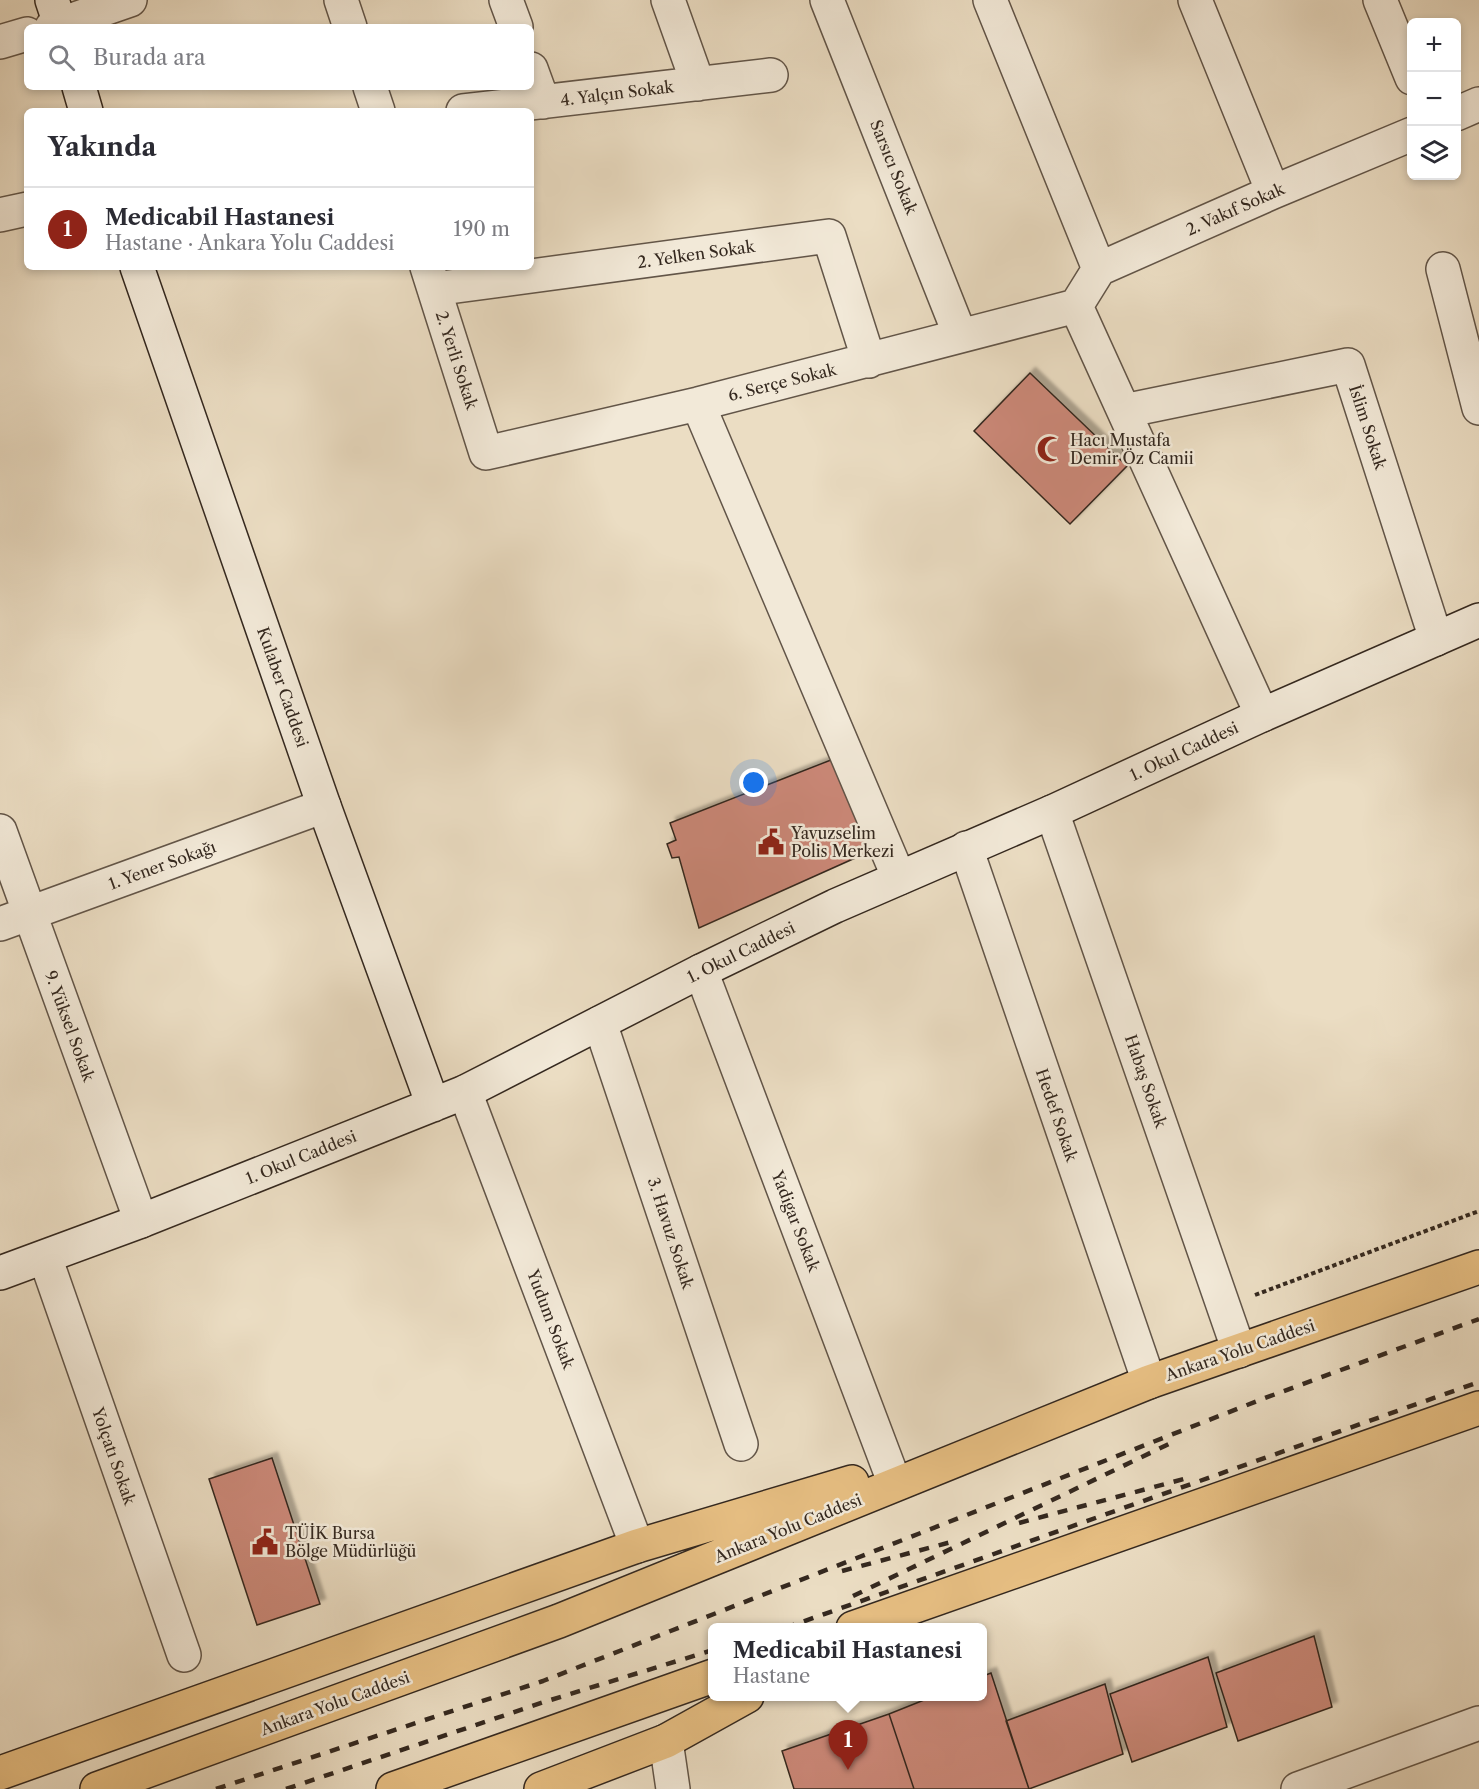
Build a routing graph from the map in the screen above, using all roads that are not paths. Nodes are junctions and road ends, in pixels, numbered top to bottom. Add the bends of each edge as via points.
1 (130, 0) edge
2 (341, 0) edge
3 (506, 0) edge
4 (668, 0) edge
5 (828, 0) edge
6 (990, 0) edge
7 (1195, 0) edge
8 (1380, 0) edge
9 (56, 20) edge
10 (349, 24) edge
11 (515, 24) edge
12 (24, 35) edge
13 (0, 42) edge
14 (1410, 72) edge
15 (771, 75) dead end
16 (534, 77) edge
17 (698, 84) junction
18 (80, 90) edge
19 (371, 90) edge
20 (543, 102) junction
21 (1479, 104) edge
22 (85, 108) edge
23 (377, 108) edge
24 (490, 108) edge
25 (1461, 112) edge
26 (1407, 136) edge
27 (1273, 192) junction
28 (24, 210) edge
29 (0, 215) edge
30 (534, 267) edge
31 (1099, 269) junction
32 (1443, 269) dead end
33 (138, 270) edge
34 (507, 270) edge
35 (431, 278) edge
36 (1076, 306) junction
37 (960, 335) junction
38 (869, 361) junction
39 (698, 404) junction
40 (1479, 408) edge
41 (1124, 411) junction
42 (486, 453) joint
43 (1479, 620) edge
44 (1436, 639) junction
45 (1262, 715) junction
46 (324, 806) junction
47 (1052, 812) junction
48 (0, 831) edge
49 (966, 849) junction
50 (899, 878) junction
51 (14, 919) edge
52 (701, 971) junction
53 (600, 1023) junction
54 (465, 1092) junction
55 (433, 1105) junction
56 (141, 1221) junction
57 (45, 1257) junction
58 (1479, 1267) edge
59 (0, 1273) edge
60 (1239, 1351) junction
61 (1149, 1382) junction
62 (1479, 1408) edge
63 (741, 1444) dead end
64 (890, 1471) junction
65 (637, 1546) junction
66 (883, 1620) edge
67 (184, 1654) dead end
68 (708, 1678) edge
69 (738, 1701) edge
70 (1479, 1723) edge
71 (666, 1742) junction
72 (0, 1773) edge
73 (97, 1789) edge
74 (393, 1789) edge
75 (541, 1789) edge
76 (673, 1789) edge
77 (1298, 1789) edge

1 - 9 street
2 - 10 street
3 - 11 street
4 - 17 street
5 - 37 street, Sarsıcı Sokak
6 - 31 street
7 - 27 street
8 - 14 street
12 - 13 street
15 - 17 street, 4. Yalçın Sokak
16 - 20 street
17 - 20 street, 4. Yalçın Sokak
18 - 22 street
19 - 23 street
20 - 24 street, 4. Yalçın Sokak
21 - 25 street
26 - 27 street, 2. Vakıf Sokak
27 - 31 street, 2. Vakıf Sokak
28 - 29 street
30 - 38 street, 2. Yelken Sokak via 829,236
31 - 36 street
32 - 40 street
33 - 46 street, Kulaber Caddesi
34 - 35 street, 2. Yelken Sokak
35 - 42 street, 2. Yerli Sokak
36 - 37 street, 6. Serçe Sokak
36 - 41 street
37 - 38 street, 6. Serçe Sokak
38 - 39 street, 6. Serçe Sokak
39 - 42 street, 6. Serçe Sokak
39 - 50 street
41 - 44 street, İslim Sokak via 1348,365
41 - 45 street
43 - 44 street, 1. Okul Caddesi
44 - 45 street, 1. Okul Caddesi
45 - 47 street, 1. Okul Caddesi
46 - 51 street, 1. Yener Sokağı
46 - 55 street, Kulaber Caddesi
47 - 49 street, 1. Okul Caddesi
47 - 60 street, Habaş Sokak
48 - 51 street, 9. Yüksel Sokak
49 - 50 street, 1. Okul Caddesi
49 - 61 street, Hedef Sokak
50 - 52 street, 1. Okul Caddesi
51 - 56 street, 9. Yüksel Sokak
52 - 53 street, 1. Okul Caddesi
52 - 64 street, Yadigar Sokak
53 - 54 street, 1. Okul Caddesi
53 - 63 street, 3. Havuz Sokak
54 - 55 street, 1. Okul Caddesi
54 - 65 street, Yudum Sokak
55 - 56 street, 1. Okul Caddesi
56 - 57 street, 1. Okul Caddesi
57 - 59 street, 1. Okul Caddesi
57 - 67 street, Yolçatı Sokak
58 - 60 highway, Ankara Yolu Caddesi
60 - 61 highway, Ankara Yolu Caddesi
61 - 64 highway
61 - 73 highway, Ankara Yolu Caddesi via 559,1621
62 - 66 highway
64 - 65 highway
65 - 72 highway
68 - 74 highway
69 - 71 highway
70 - 77 street
71 - 75 highway
71 - 76 street

